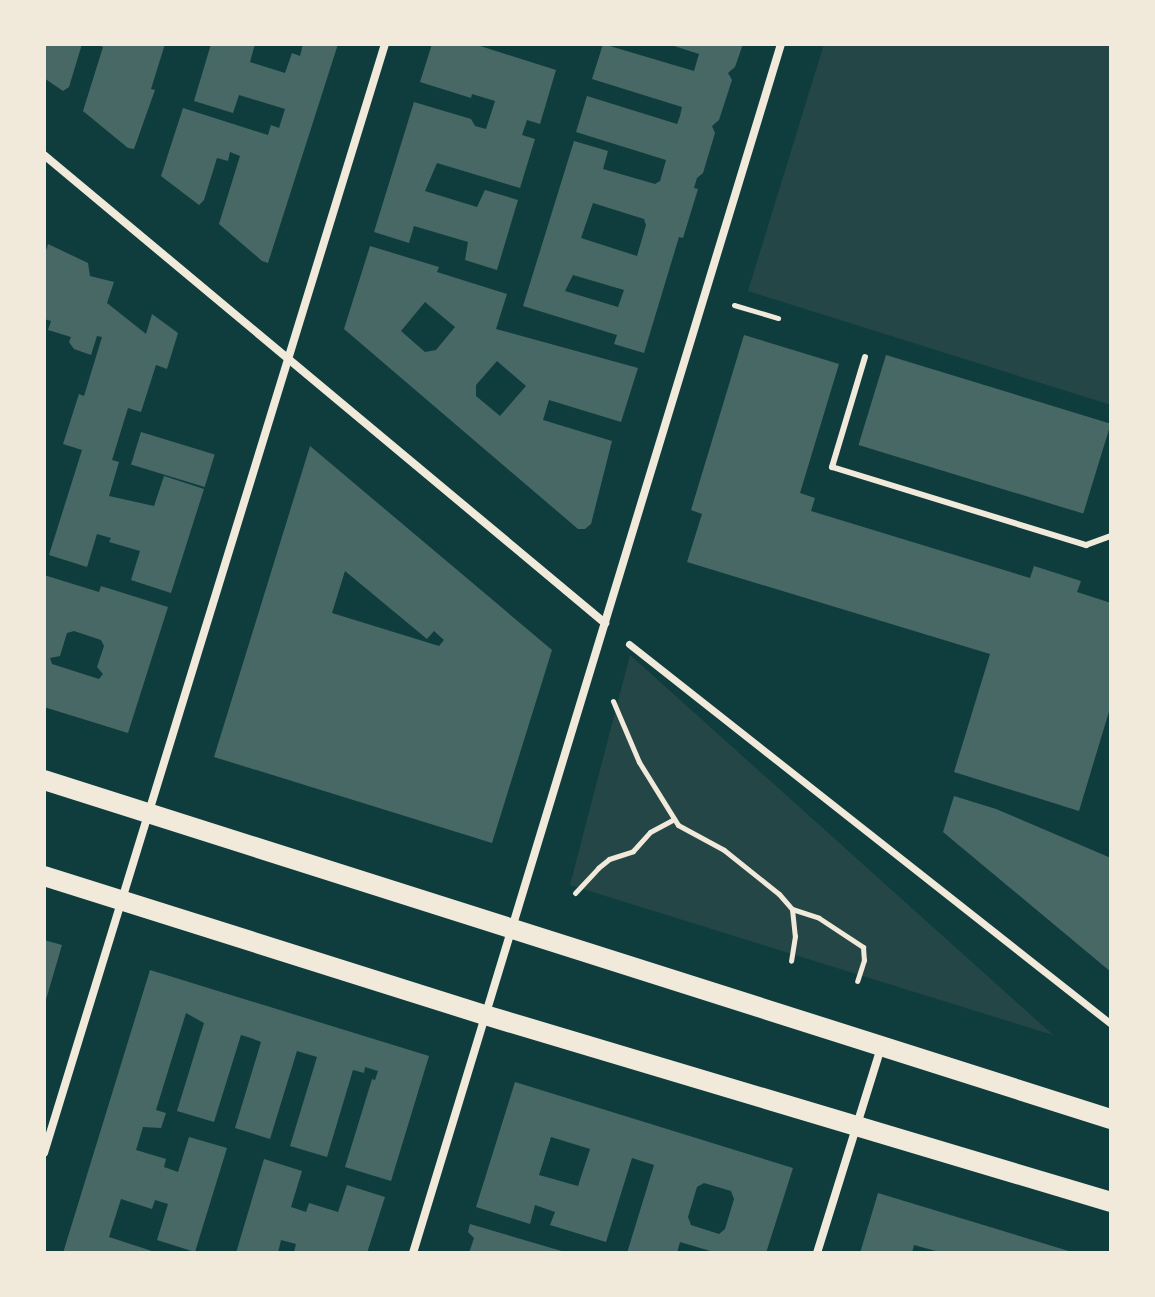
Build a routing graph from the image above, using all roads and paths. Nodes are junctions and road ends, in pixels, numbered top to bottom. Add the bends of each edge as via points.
1 (385, 44) edge
2 (781, 44) edge
3 (44, 155) edge
4 (734, 305) dead end
5 (778, 318) dead end
6 (865, 357) dead end
7 (289, 358) junction
8 (1111, 536) edge
9 (605, 623) junction
10 (629, 644) dead end
11 (613, 701) dead end
12 (44, 780) edge
13 (149, 812) junction
14 (674, 819) junction
15 (44, 876) edge
16 (575, 893) dead end
17 (122, 900) junction
18 (792, 909) junction
19 (513, 930) junction
20 (791, 961) dead end
21 (857, 981) dead end
22 (485, 1015) junction
23 (1111, 1024) edge
24 (882, 1045) junction
25 (1111, 1119) edge
26 (857, 1127) junction
27 (44, 1153) edge
28 (1111, 1202) edge
29 (413, 1253) edge
30 (817, 1253) edge

1 - 7 street
2 - 9 street
3 - 7 street
4 - 5 path
6 - 8 lane via 832,467 1086,545
7 - 9 street
7 - 13 street
9 - 19 street
10 - 23 street
11 - 14 path via 639,762
12 - 13 main road
13 - 17 street
13 - 19 main road
14 - 16 path via 650,832 633,851 609,859
14 - 18 path via 724,850
15 - 17 main road
17 - 22 main road
17 - 27 street
18 - 20 path
18 - 21 path via 829,923 863,947
19 - 22 street
19 - 24 main road
22 - 26 main road
22 - 29 street
24 - 25 main road
24 - 26 street
26 - 28 main road
26 - 30 street

